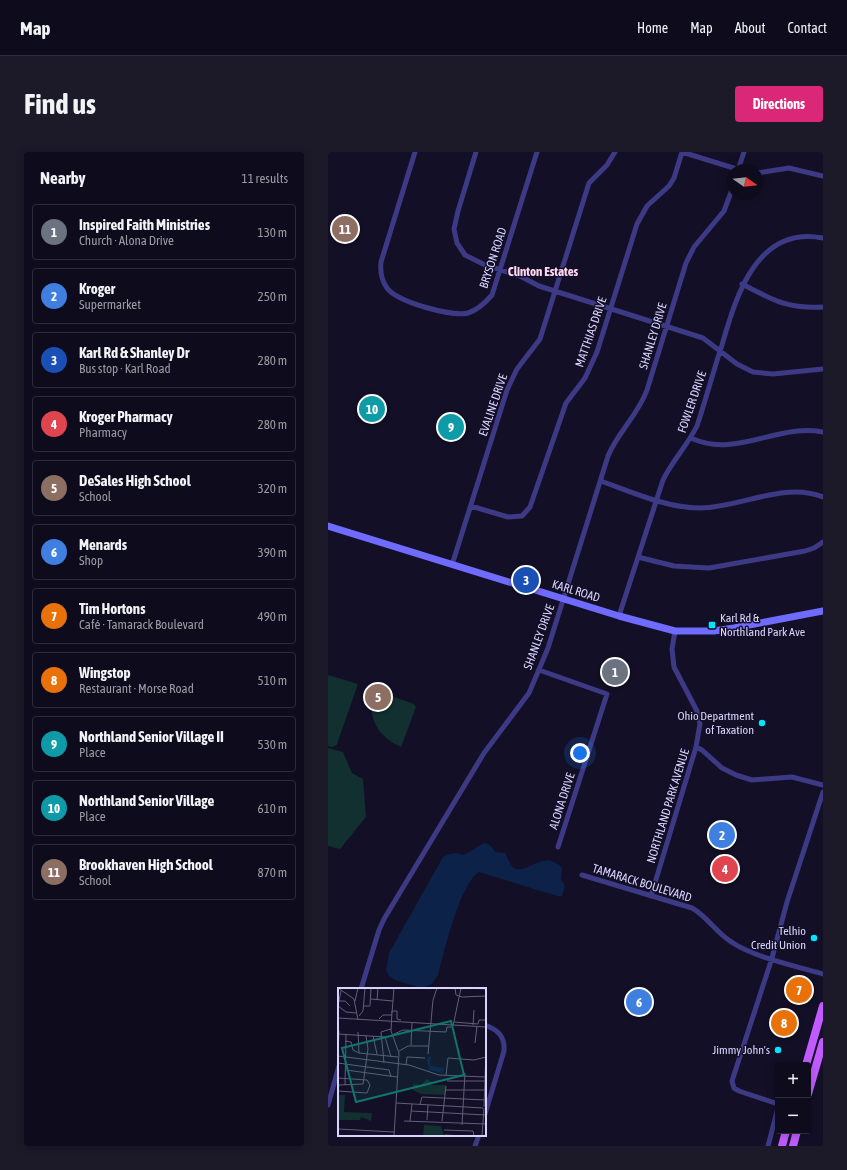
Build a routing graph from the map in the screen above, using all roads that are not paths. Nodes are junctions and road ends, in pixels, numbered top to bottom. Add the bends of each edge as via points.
1 (415, 152) edge
2 (476, 152) edge
3 (537, 152) edge
4 (615, 152) edge
5 (682, 152) edge
6 (744, 152) edge
7 (741, 164) edge
8 (727, 166) edge
9 (763, 172) edge
10 (823, 176) edge
11 (728, 200) edge
12 (823, 238) edge
13 (501, 270) junction
14 (742, 284) junction
15 (555, 291) junction
16 (823, 307) edge
17 (611, 308) junction
18 (667, 326) junction
19 (720, 350) junction
20 (823, 369) edge
21 (823, 432) edge
22 (691, 438) junction
23 (601, 482) junction
24 (823, 497) edge
25 (656, 499) junction
26 (470, 506) junction
27 (328, 526) edge
28 (823, 542) edge
29 (638, 556) junction
30 (452, 565) junction
31 (563, 599) junction
32 (823, 611) edge
33 (619, 616) junction
34 (675, 631) junction
35 (539, 670) junction
36 (696, 747) junction
37 (823, 785) edge
38 (823, 792) edge
39 (558, 847) dead end
40 (582, 875) dead end
41 (651, 896) junction
42 (772, 958) junction
43 (823, 974) edge
44 (361, 988) edge
45 (823, 1006) edge
46 (486, 1025) edge
47 (823, 1042) edge
48 (807, 1062) edge
49 (338, 1070) edge
50 (811, 1084) edge
51 (775, 1103) edge
52 (328, 1105) edge
53 (486, 1111) edge
54 (775, 1119) edge
55 (785, 1134) edge
56 (796, 1134) edge
57 (479, 1136) edge
58 (475, 1146) edge
59 (768, 1146) edge
60 (782, 1146) edge
61 (793, 1146) edge

1 - 13 street, BRYSON ROAD via 381,262 382,280 387,289 400,298 446,312 467,313 477,309 492,295
2 - 13 street via 454,229 457,243 465,255
3 - 13 street, BRYSON ROAD
4 - 15 street, EVALINE DRIVE via 607,165 589,183
5 - 8 street
5 - 17 street, MATTHIAS DRIVE via 669,186 640,216
6 - 7 street
9 - 10 street via 789,168
11 - 18 street, SHANLEY DRIVE via 724,211 690,254
12 - 14 street, FOWLER DRIVE via 800,237 781,242 765,254
13 - 15 street
14 - 16 street via 789,306
14 - 19 street, FOWLER DRIVE
15 - 17 street
15 - 26 street, EVALINE DRIVE via 540,339 517,369 507,390
17 - 18 street
17 - 26 street, MATTHIAS DRIVE via 590,369 566,403 530,507 522,516 508,517
18 - 19 street via 703,338
18 - 23 street, SHANLEY DRIVE via 642,402 615,441
19 - 20 street via 736,364 759,373 780,374
19 - 22 street, FOWLER DRIVE
21 - 22 street via 800,431 723,446 709,445
22 - 25 street, FOWLER DRIVE via 670,466
23 - 25 street
23 - 31 street, SHANLEY DRIVE
24 - 25 street via 810,492 794,491 701,508 685,507
25 - 29 street, FOWLER DRIVE
26 - 30 street, EVALINE DRIVE
27 - 30 main road, KARL ROAD
28 - 29 street via 805,551 715,568 674,566
29 - 33 street, FOWLER DRIVE
30 - 31 main road, KARL ROAD
31 - 33 main road, KARL ROAD
31 - 35 street, SHANLEY DRIVE
32 - 34 main road, KARL ROAD via 714,631
33 - 34 main road, KARL ROAD
34 - 36 street, NORTHLAND PARK AVENUE via 672,649 674,667 698,711 700,724
35 - 39 street, ALONA DRIVE via 607,694
35 - 44 street, SHANLEY DRIVE via 529,693 484,753 384,919
36 - 37 street via 711,756 722,768 747,779 792,777
36 - 41 street, NORTHLAND PARK AVENUE
38 - 42 street via 787,902
40 - 41 street, TAMARACK BOULEVARD
41 - 42 street, TAMARACK BOULEVARD via 692,908 734,944
42 - 43 street, TAMARACK BOULEVARD
42 - 51 street via 732,1081 734,1088
45 - 48 main road
46 - 53 street via 502,1035 504,1043 504,1051
47 - 50 main road
49 - 52 street
54 - 59 street
55 - 60 main road
56 - 61 main road
57 - 58 street

